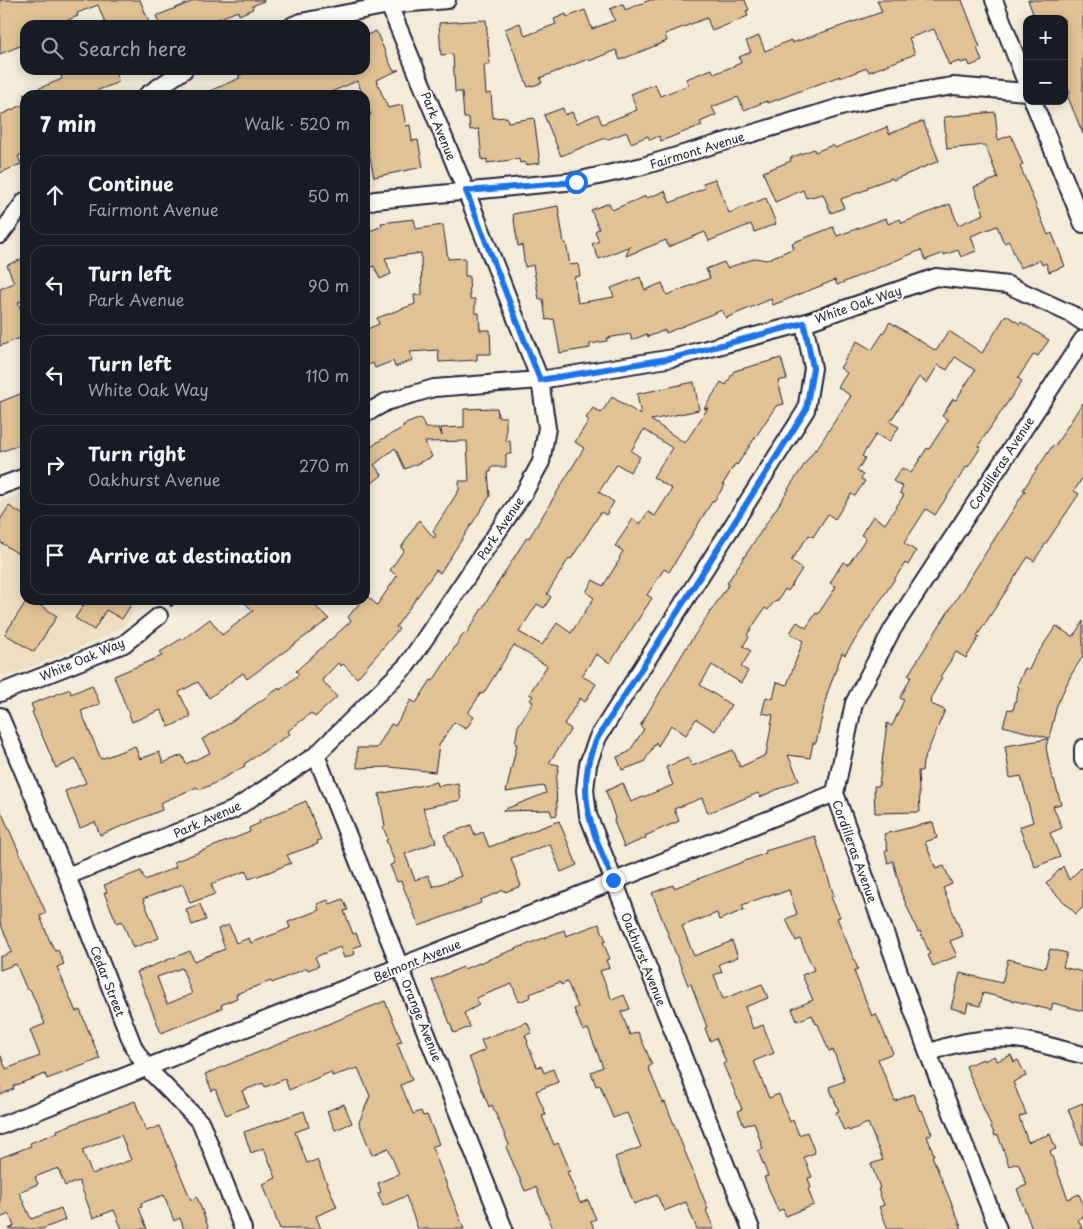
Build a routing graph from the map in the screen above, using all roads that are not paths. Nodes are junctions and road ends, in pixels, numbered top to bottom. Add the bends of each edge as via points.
1 (447, 0) edge
2 (994, 0) edge
3 (388, 2) edge
4 (310, 20) edge
5 (177, 75) edge
6 (1023, 75) edge
7 (154, 90) edge
8 (1023, 92) edge
9 (1035, 105) edge
10 (466, 191) junction
11 (370, 202) edge
12 (20, 208) edge
13 (1083, 224) edge
14 (0, 235) edge
15 (1083, 322) edge
16 (804, 323) junction
17 (1083, 339) edge
18 (540, 380) junction
19 (370, 411) edge
20 (20, 479) edge
21 (0, 486) edge
22 (159, 616) dead end
23 (0, 693) edge
24 (0, 716) edge
25 (1083, 748) edge
26 (316, 755) junction
27 (1083, 760) edge
28 (835, 794) junction
29 (67, 876) junction
30 (613, 880) junction
31 (400, 967) junction
32 (928, 1053) junction
33 (1083, 1055) edge
34 (146, 1067) junction
35 (0, 1126) edge
36 (243, 1229) edge
37 (504, 1229) edge
38 (751, 1229) edge
39 (998, 1229) edge

1 - 3 street
2 - 6 street
3 - 4 street
3 - 10 street, Park Avenue
5 - 7 street
8 - 10 street, Fairmont Avenue via 953,86 890,96 844,106 643,166 576,182
9 - 13 street
10 - 11 street, Fairmont Avenue
10 - 18 street, Park Avenue
12 - 14 street
15 - 16 street, White Oak Way via 1008,285 936,277
16 - 18 street, White Oak Way via 673,358
16 - 30 street, Oakhurst Avenue via 813,368 806,410 598,737 588,764 585,790 588,815
17 - 28 street, Cordilleras Avenue via 892,630 854,702
18 - 19 street, White Oak Way via 434,388 386,402
18 - 26 street, Park Avenue via 547,428 542,462 524,493 407,665
20 - 21 street
22 - 23 street, White Oak Way via 124,644
24 - 29 street, Cedar Street
25 - 27 street
26 - 29 street, Park Avenue via 233,810
26 - 31 street, Orange Avenue
28 - 30 street, Belmont Avenue
28 - 32 street, Cordilleras Avenue
29 - 34 street, Cedar Street via 134,1048
30 - 31 street, Belmont Avenue
30 - 38 street, Oakhurst Avenue
31 - 34 street, Belmont Avenue
31 - 37 street, Orange Avenue
32 - 33 street via 944,1046 979,1039 1016,1039
32 - 39 street, Cordilleras Avenue
34 - 35 street, Belmont Avenue
34 - 36 street, Cedar Street via 201,1124

